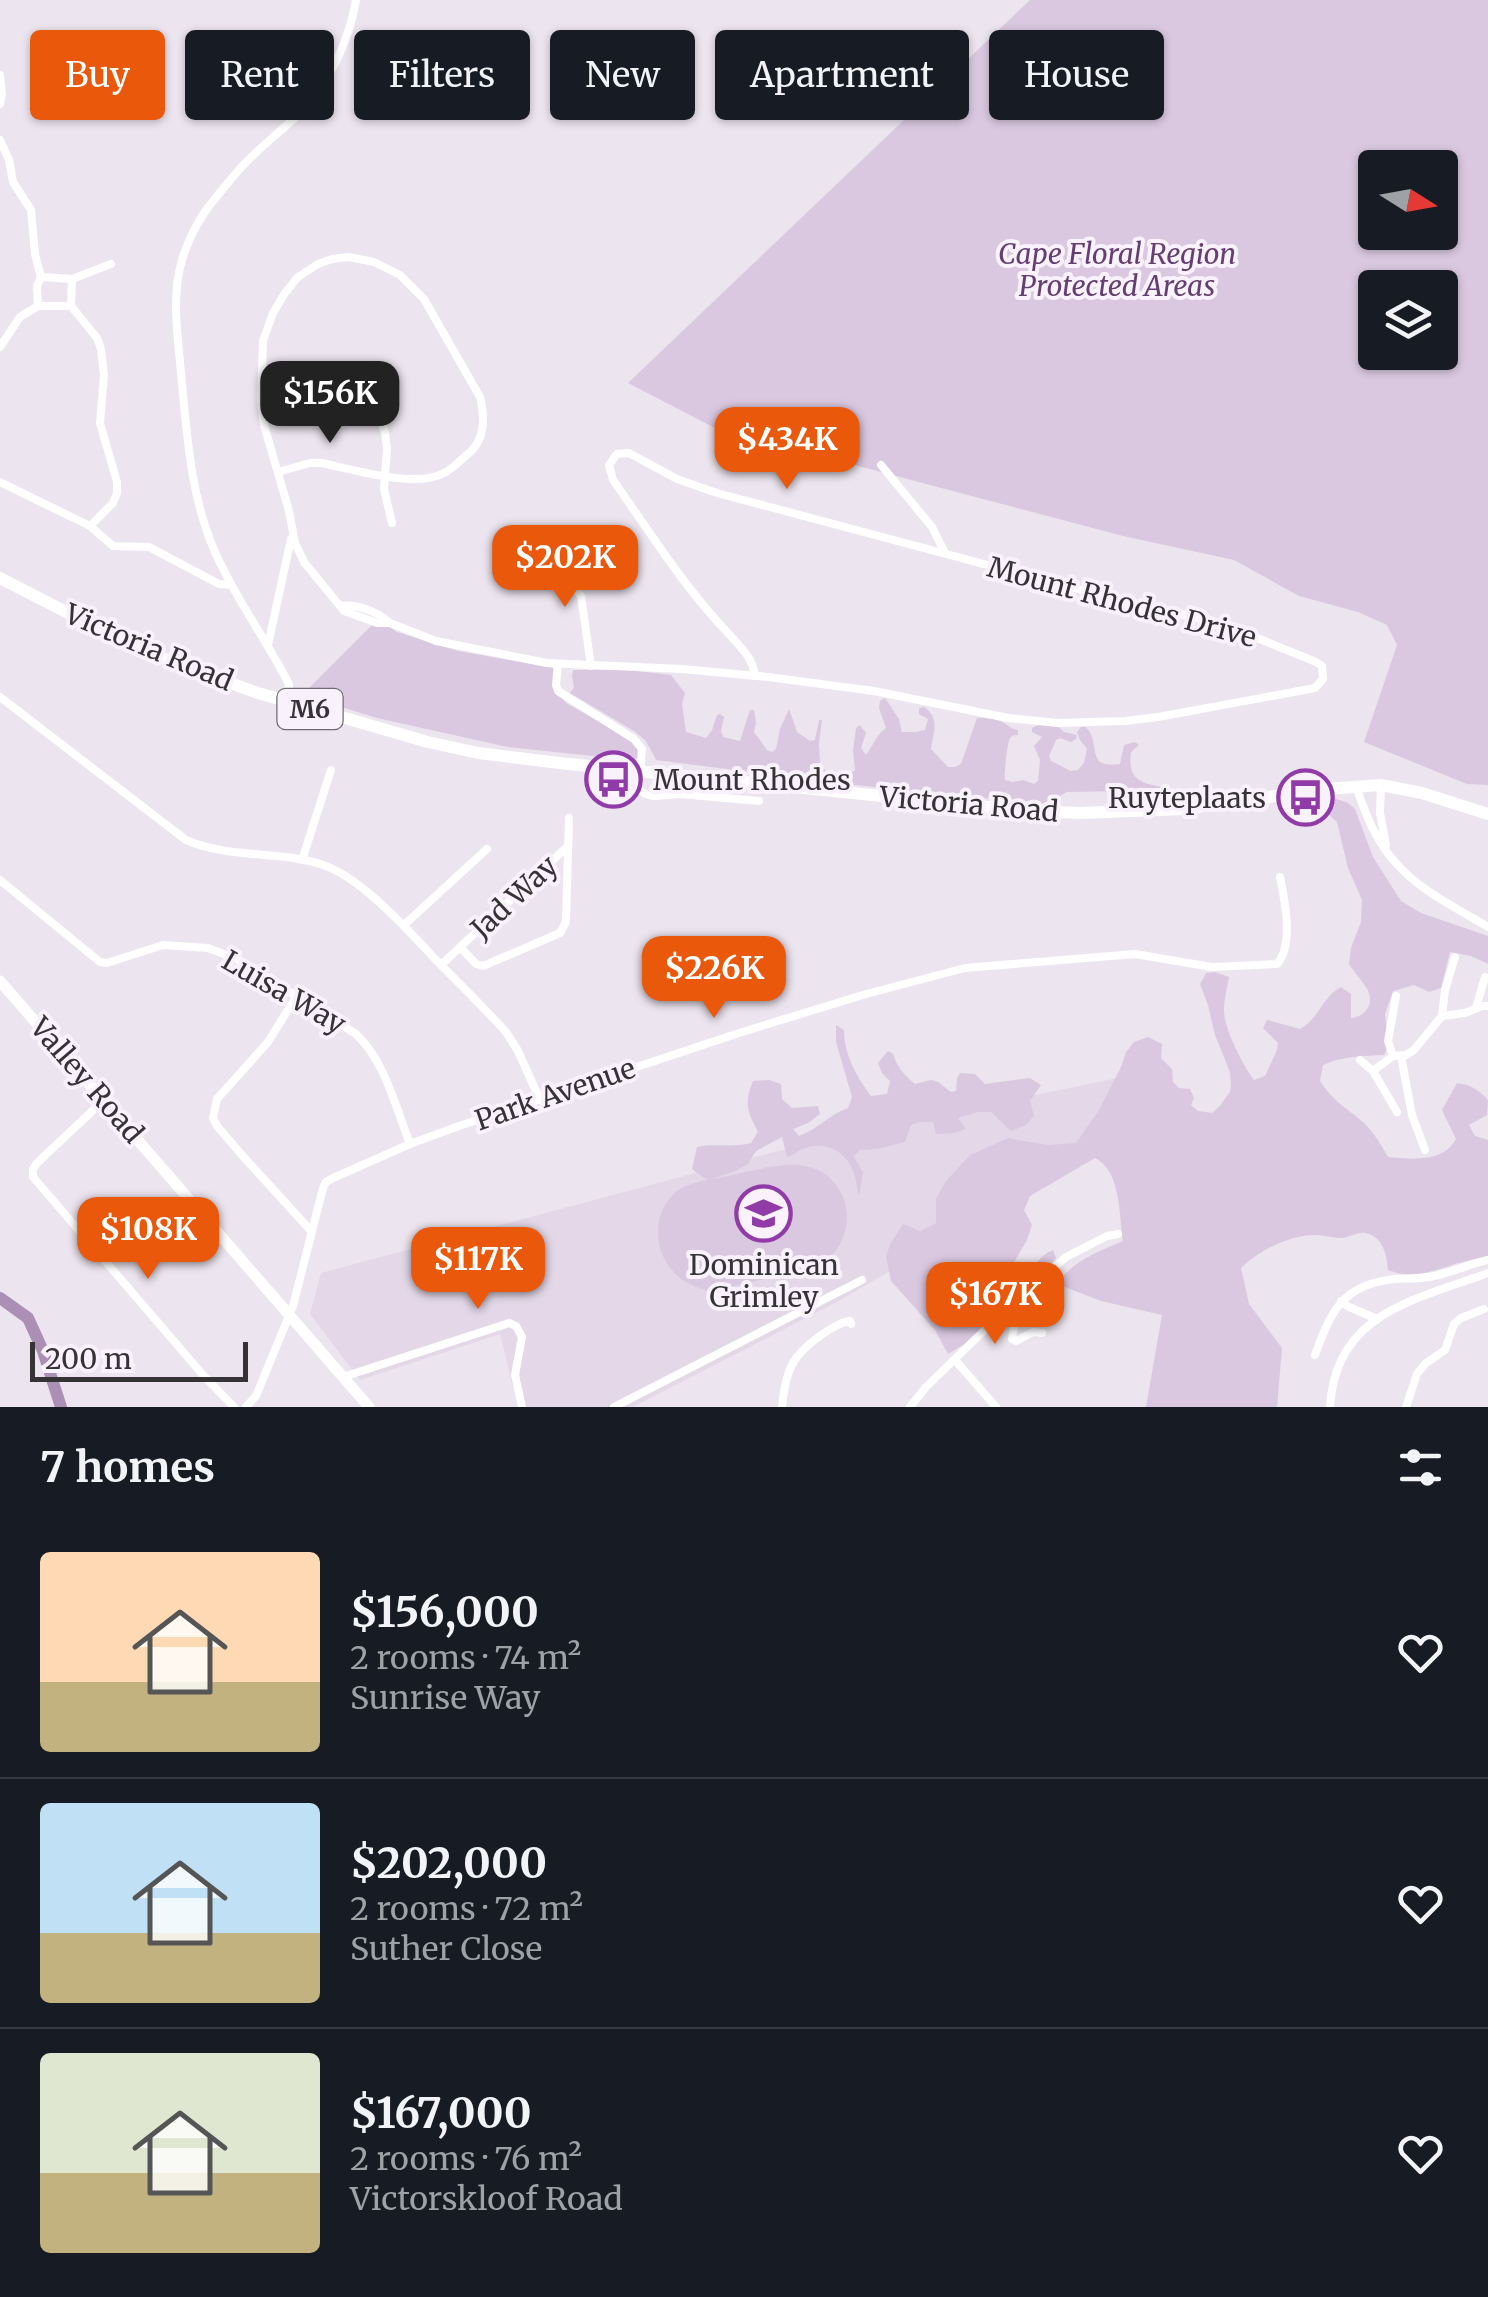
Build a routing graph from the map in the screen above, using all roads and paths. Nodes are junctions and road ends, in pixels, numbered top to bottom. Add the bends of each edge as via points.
1 (356, 0) edge
2 (0, 75) edge
3 (0, 104) edge
4 (0, 140) edge
5 (111, 264) dead end
6 (41, 278) junction
7 (72, 279) junction
8 (38, 306) junction
9 (70, 306) junction
10 (0, 347) edge
11 (375, 399) dead end
12 (881, 465) dead end
13 (278, 472) junction
14 (384, 476) junction
15 (0, 482) edge
16 (392, 523) dead end
17 (90, 526) junction
18 (292, 534) junction
19 (542, 552) dead end
20 (945, 552) junction
21 (0, 578) edge
22 (232, 584) junction
23 (268, 645) junction
24 (558, 664) junction
25 (591, 666) junction
26 (755, 676) junction
27 (0, 697) edge
28 (288, 702) junction
29 (331, 770) dead end
30 (640, 770) junction
31 (1380, 785) junction
32 (1356, 786) junction
33 (759, 801) dead end
34 (1488, 814) edge
35 (569, 818) dead end
36 (567, 847) junction
37 (487, 848) dead end
38 (1389, 855) junction
39 (302, 860) junction
40 (1280, 877) dead end
41 (0, 880) edge
42 (404, 925) junction
43 (1488, 926) edge
44 (460, 947) junction
45 (1456, 956) dead end
46 (441, 965) junction
47 (1484, 978) dead end
48 (0, 981) edge
49 (1396, 996) dead end
50 (296, 997) junction
51 (1488, 1006) edge
52 (1476, 1008) junction
53 (1442, 1016) junction
54 (1397, 1056) junction
55 (1360, 1060) dead end
56 (1373, 1072) junction
57 (104, 1100) junction
58 (540, 1100) junction
59 (1397, 1112) dead end
60 (410, 1144) junction
61 (1425, 1150) dead end
62 (313, 1232) junction
63 (1118, 1234) dead end
64 (1488, 1260) edge
65 (1488, 1273) edge
66 (862, 1280) dead end
67 (1018, 1300) junction
68 (1341, 1301) junction
69 (1484, 1309) dead end
70 (289, 1314) junction
71 (1377, 1318) junction
72 (851, 1324) dead end
73 (1042, 1333) dead end
74 (1316, 1356) dead end
75 (955, 1360) junction
76 (343, 1377) junction
77 (251, 1405) edge
78 (234, 1407) edge
79 (369, 1407) edge
80 (522, 1407) edge
81 (614, 1407) edge
82 (782, 1407) edge
83 (910, 1407) edge
84 (996, 1407) edge
85 (1330, 1407) edge
86 (1406, 1407) edge

1 - 22 street via 326,82 204,211 180,269 177,326 192,475 210,540
2 - 3 street
4 - 6 street via 13,182 31,210
5 - 7 street
6 - 7 street
6 - 8 street
7 - 9 street
8 - 9 street
8 - 10 street via 20,318
9 - 17 street via 101,349 100,422 117,482 113,503
11 - 14 street via 387,449
12 - 20 street
13 - 14 street via 322,463
13 - 14 street via 261,402 263,340 298,278 349,256 400,275 424,299 484,414 474,448 446,472 433,478
13 - 18 street
14 - 16 street
15 - 17 street
17 - 22 street via 114,546 149,546 219,584
18 - 23 street
18 - 24 street, Mount Rhodes Drive via 304,562 340,606 381,614 390,624 456,646
19 - 25 street via 581,596
20 - 26 street, Mount Rhodes Drive via 706,490 617,454 609,472 613,480 701,604 752,660
20 - 26 street, Mount Rhodes Drive via 1223,624 1316,662 1323,680 1315,688 1169,715 1058,723
21 - 28 main road, Victoria Road / M6 via 162,658
22 - 23 street
23 - 28 street via 289,684
24 - 25 street, Mount Rhodes Drive
24 - 30 street via 558,691 638,744
25 - 26 street, Mount Rhodes Drive
27 - 39 street via 186,840
28 - 30 main road, Victoria Road / M6 via 478,753
29 - 39 street
30 - 32 main road, Victoria Road / M6 via 1080,813 1183,809
30 - 33 street via 635,790 645,794
31 - 32 main road, Victoria Road / M6
31 - 34 main road, Victoria Road / M6
31 - 38 street
32 - 38 street
35 - 36 street, Jad Way
36 - 44 street, Jad Way
36 - 44 street, Jad Way via 566,922 560,933 483,966
37 - 42 street
38 - 43 street via 1425,888
39 - 42 street via 338,870
40 - 58 street, Park Avenue via 1287,938 1277,964 1212,966 1136,954 965,968
41 - 50 street, Luisa Way via 100,962 163,945 208,948
42 - 46 street
44 - 46 street, Jad Way
45 - 53 street
46 - 58 street via 514,1042
47 - 52 street
48 - 57 street, Valley Road
49 - 54 street via 1388,1044
50 - 60 street, Luisa Way via 372,1051
50 - 62 street via 268,1042 217,1099 213,1118
51 - 52 street
52 - 53 street
53 - 54 street via 1414,1050
54 - 56 street
54 - 61 street
55 - 56 street
56 - 59 street
57 - 70 street, Valley Road
57 - 78 street via 34,1167 33,1178
58 - 60 street, Park Avenue
60 - 62 street, Park Avenue via 328,1180
62 - 70 street, Park Avenue
63 - 67 street via 1070,1255
64 - 68 street via 1434,1276 1372,1282
65 - 71 street
66 - 81 street
67 - 73 street via 1012,1340
67 - 75 street
68 - 71 street
68 - 74 street
69 - 86 street via 1454,1324 1445,1350 1417,1374
70 - 76 street, Valley Road
70 - 77 street, Park Avenue
71 - 85 street via 1340,1361
72 - 82 street via 842,1322 798,1353
75 - 83 street
75 - 84 street
76 - 79 street, Valley Road
76 - 80 street via 509,1324 522,1336 515,1374

